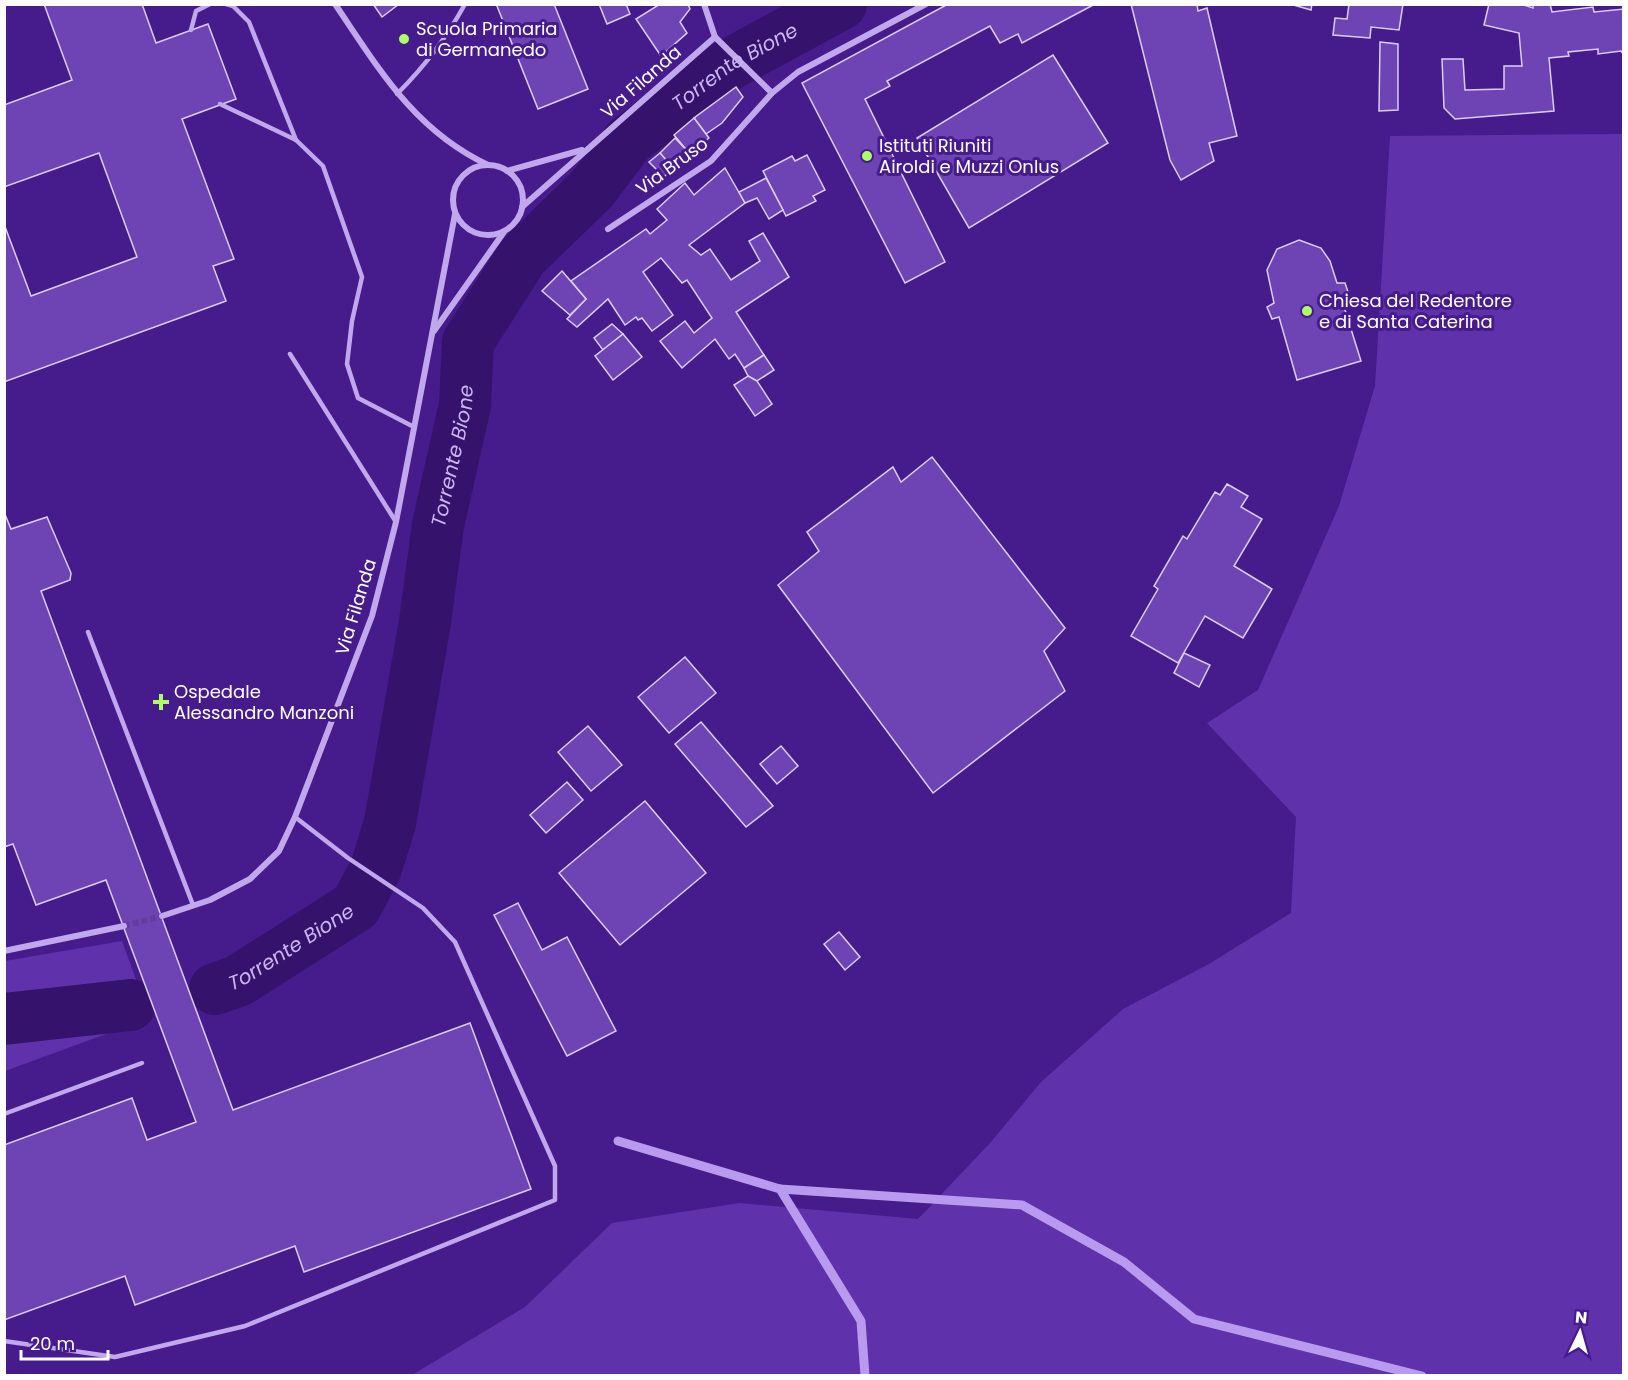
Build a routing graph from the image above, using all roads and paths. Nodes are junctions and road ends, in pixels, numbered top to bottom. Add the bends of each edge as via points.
1 (210, 4) edge
2 (226, 4) edge
3 (335, 4) edge
4 (465, 4) edge
5 (704, 4) edge
6 (926, 4) edge
7 (191, 30) dead end
8 (715, 37) junction
9 (772, 93) junction
10 (397, 94) junction
11 (220, 104) dead end
12 (296, 140) junction
13 (585, 149) junction
14 (488, 165) junction
15 (507, 171) junction
16 (522, 207) junction
17 (455, 214) junction
18 (608, 229) dead end
19 (505, 231) junction
20 (432, 334) junction
21 (290, 354) dead end
22 (414, 427) junction
23 (396, 522) junction
24 (88, 632) dead end
25 (296, 817) junction
26 (193, 905) junction
27 (162, 916) tunnel mouth
28 (124, 926) tunnel mouth
29 (4, 951) edge
30 (142, 1063) dead end
31 (4, 1114) edge
32 (4, 1341) edge

1 - 7 lane via 196,11
2 - 12 lane via 249,22
3 - 10 street
4 - 10 lane via 426,66
5 - 8 street
6 - 9 street, Via Bruso via 798,72
8 - 9 street
8 - 13 street, Via Filanda
9 - 18 street, Via Bruso via 711,161
10 - 14 street via 430,129
11 - 12 lane
12 - 22 lane via 323,166 362,277 347,363 358,398
13 - 15 street, Via Filanda
13 - 16 street, Via Filanda
14 - 15 street
14 - 17 street, Via Filanda via 467,172 459,180 453,202
15 - 16 street via 520,187
16 - 19 street, Via Filanda via 519,217
17 - 19 street via 471,231 482,235
17 - 20 street, Via Filanda
19 - 20 street, Via Filanda
20 - 22 street, Via Filanda
21 - 23 lane
22 - 23 street, Via Filanda
23 - 25 street, Via Filanda via 372,616
24 - 26 lane
25 - 26 street, Via Filanda via 279,851 262,869 237,886
25 - 32 lane via 348,858 423,908 455,942 555,1167 555,1200 245,1326 115,1357
26 - 27 street, Via Filanda
28 - 29 street
30 - 31 lane

